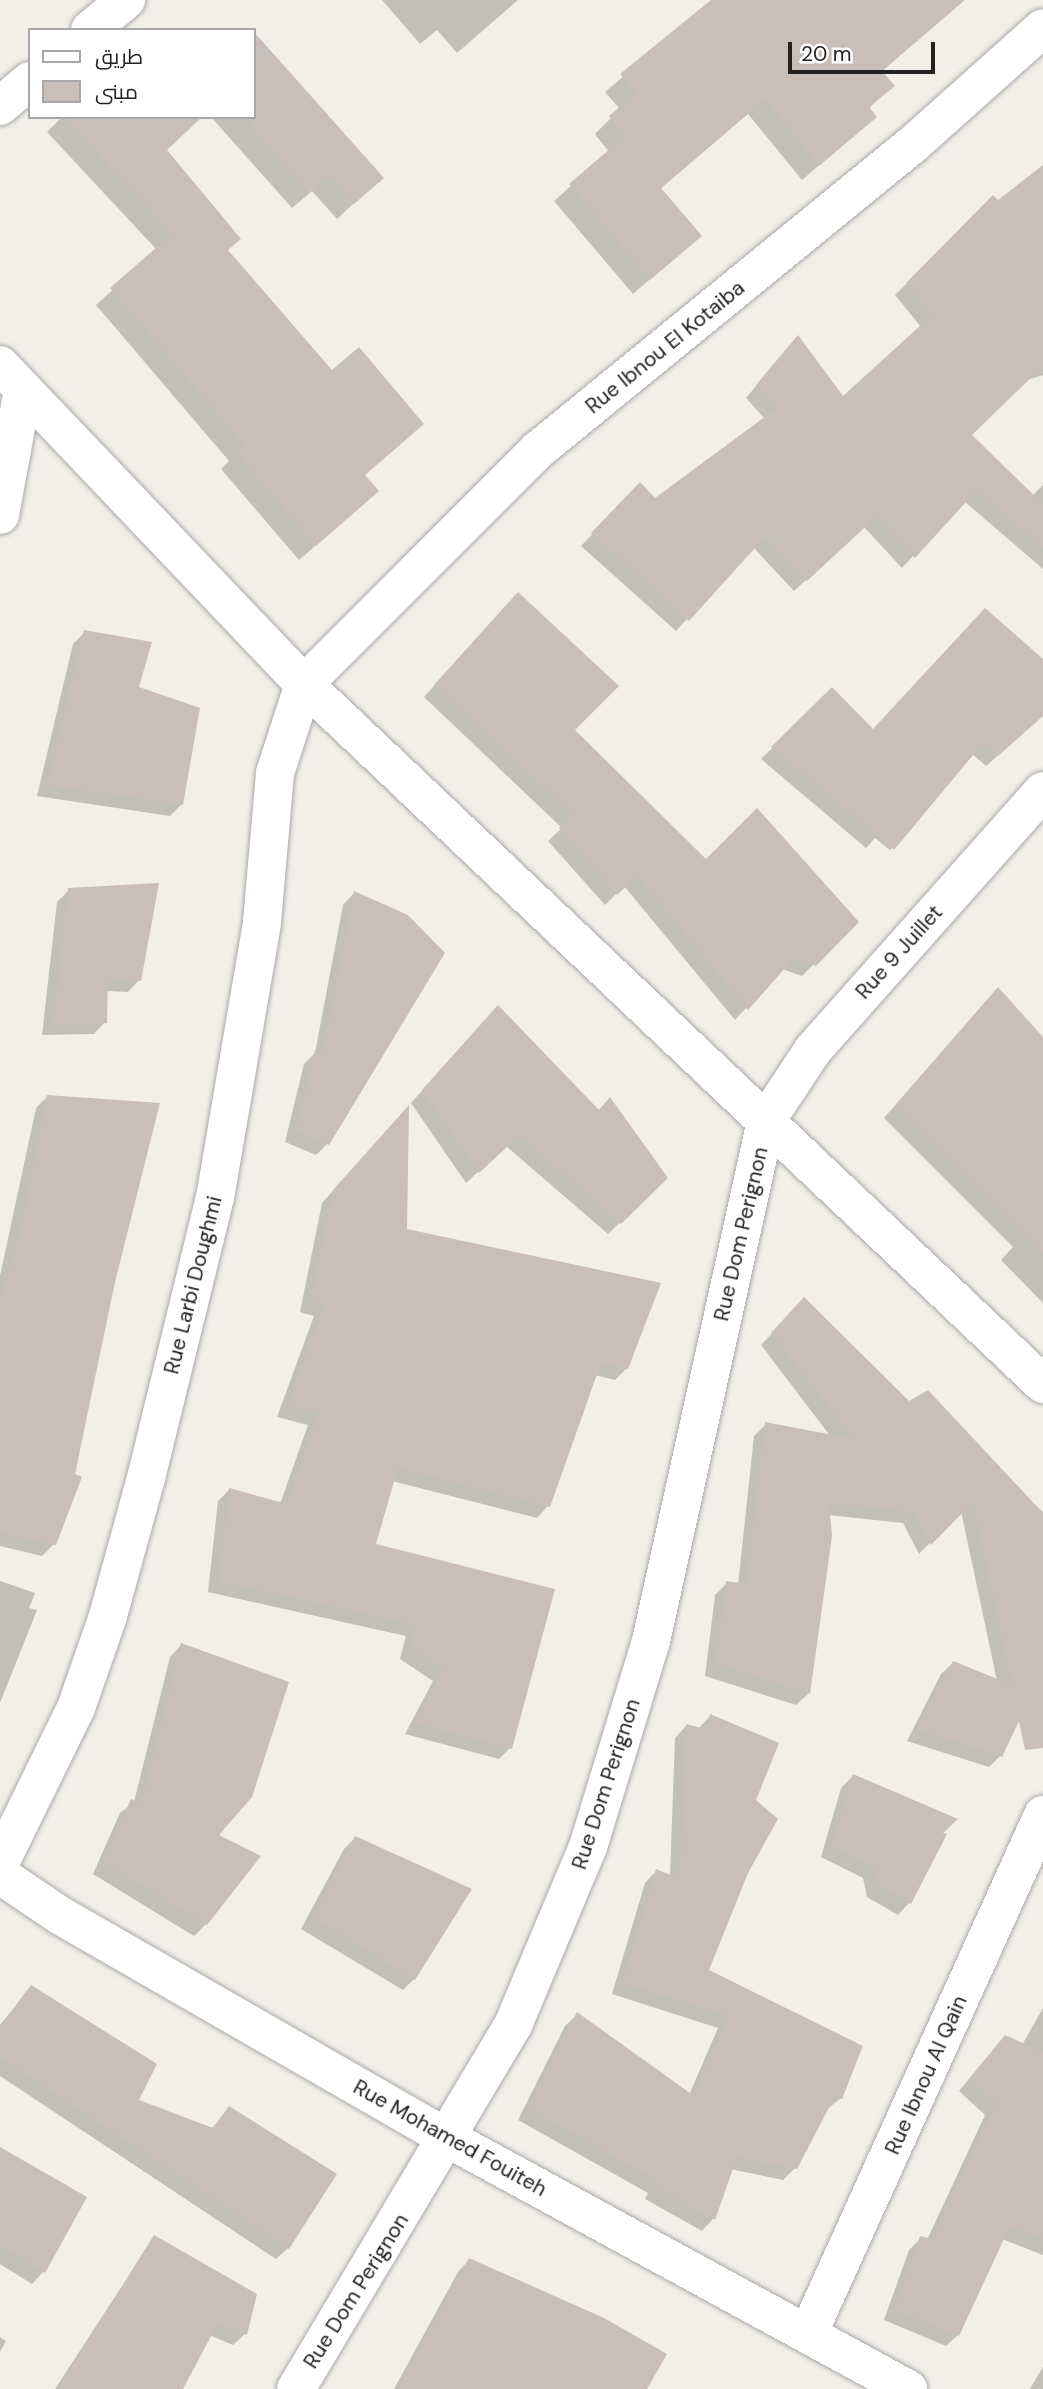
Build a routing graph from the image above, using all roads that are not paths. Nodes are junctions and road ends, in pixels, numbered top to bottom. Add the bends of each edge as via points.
1 (126, 0) edge
2 (92, 28) edge
3 (1043, 28) edge
4 (28, 83) edge
5 (0, 106) edge
6 (12, 378) edge
7 (0, 515) edge
8 (304, 684) junction
9 (1043, 791) edge
10 (766, 1121) junction
11 (1043, 1384) edge
12 (1043, 1815) edge
13 (0, 1863) edge
14 (0, 1875) edge
15 (449, 2139) junction
16 (808, 2334) junction
17 (296, 2389) edge
18 (908, 2389) edge

1 - 2 street
3 - 8 street, Rue Ibnou El Kotaiba via 909,147 538,450
4 - 5 street
6 - 7 street
6 - 8 street
8 - 10 street
8 - 13 street, Rue Larbi Doughmi via 275,773 262,922 215,1198 146,1478 108,1616 76,1708
9 - 10 street, Rue 9 Juillet via 813,1050
10 - 11 street
10 - 15 street, Rue Dom Perignon via 650,1641 618,1750 556,1931 513,2025
12 - 16 street, Rue Ibnou Al Qain
14 - 15 street, Rue Mohamed Fouiteh via 61,1916
15 - 16 street, Rue Mohamed Fouiteh
15 - 17 street, Rue Dom Perignon
16 - 18 street, Rue Mohamed Fouiteh

